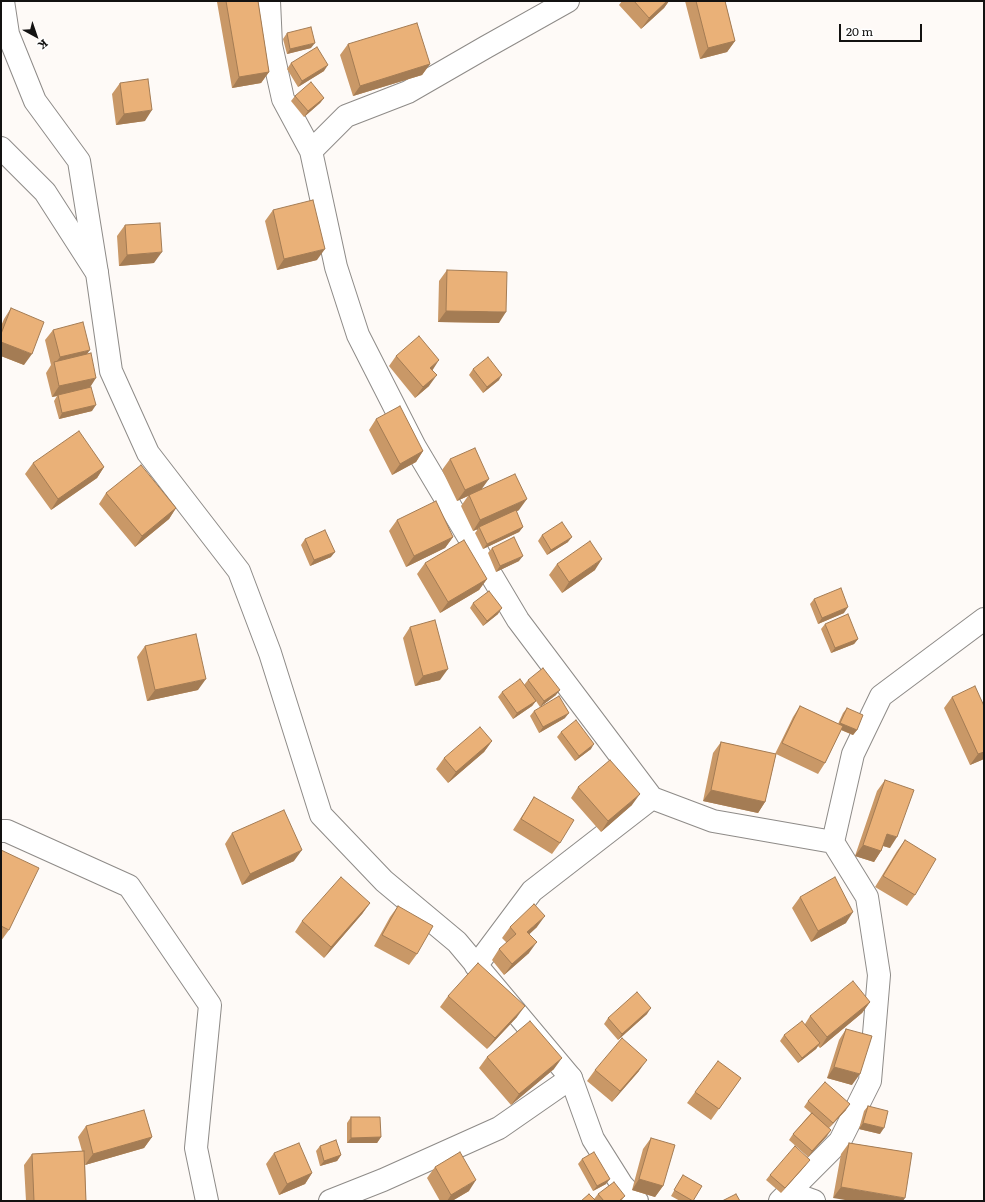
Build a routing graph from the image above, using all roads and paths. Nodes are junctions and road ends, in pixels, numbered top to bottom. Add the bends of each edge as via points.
1 (3, 1) edge
2 (269, 1) edge
3 (568, 1) edge
4 (1, 148) edge
5 (311, 150) junction
6 (97, 273) junction
7 (984, 619) edge
8 (652, 798) junction
9 (1, 831) edge
10 (833, 842) junction
11 (476, 966) junction
12 (571, 1078) junction
13 (784, 1197) edge
14 (207, 1201) edge
15 (330, 1201) edge
16 (636, 1201) edge
17 (814, 1201) edge

1 - 6 street via 8,34 35,101 79,161
2 - 5 street via 271,45 283,99
3 - 5 street via 408,92 346,116
4 - 6 street via 45,192
5 - 8 street via 336,267 358,335 415,447 518,620
6 - 11 street via 111,371 148,453 240,571 270,652 321,816 384,881 457,942
7 - 10 street via 880,696 853,754
8 - 10 street via 713,821
8 - 11 street via 532,891
9 - 14 street via 7,831 129,886 210,1005 196,1148
10 - 13 street via 867,897 879,975 870,1081 840,1141
11 - 12 street
12 - 15 street via 499,1128
12 - 16 street via 593,1139 622,1185
13 - 17 street

